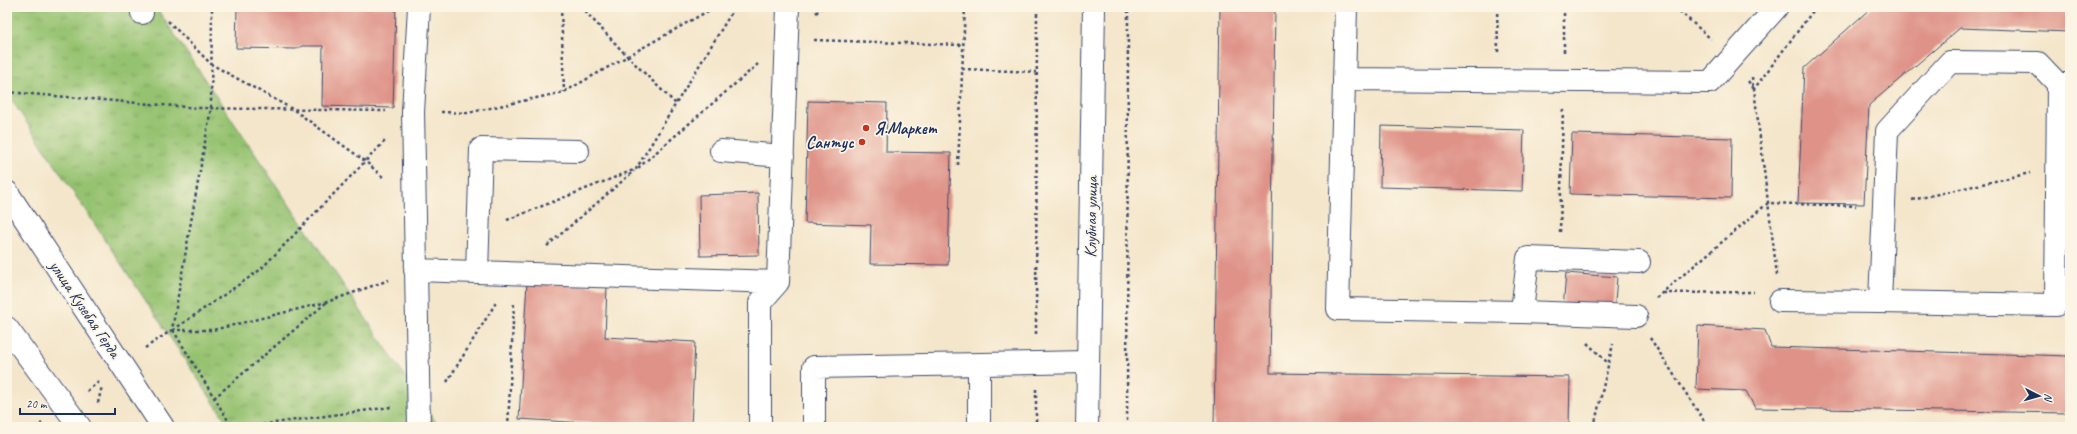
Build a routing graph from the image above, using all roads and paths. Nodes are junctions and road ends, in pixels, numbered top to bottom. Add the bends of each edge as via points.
1 (212, 7) edge
2 (419, 7) edge
3 (561, 7) edge
4 (581, 7) edge
5 (715, 7) edge
6 (735, 7) edge
7 (788, 7) edge
8 (822, 7) edge
9 (965, 7) edge
10 (1036, 7) edge
11 (1094, 7) edge
12 (1128, 7) edge
13 (1346, 7) edge
14 (1497, 7) edge
15 (1564, 7) edge
16 (1777, 7) edge
17 (1816, 7) edge
18 (164, 17) dead end
19 (787, 39) junction
20 (963, 45) junction
21 (627, 56) junction
22 (211, 64) junction
23 (962, 70) junction
24 (1036, 72) junction
25 (1344, 79) junction
26 (1498, 80) junction
27 (1563, 81) junction
28 (2064, 84) edge
29 (7, 92) edge
30 (564, 92) junction
31 (676, 104) junction
32 (211, 108) junction
33 (294, 110) junction
34 (413, 112) junction
35 (578, 151) dead end
36 (721, 151) dead end
37 (782, 156) junction
38 (366, 161) junction
39 (958, 165) dead end
40 (2057, 166) junction
41 (636, 169) junction
42 (7, 192) edge
43 (1768, 203) junction
44 (414, 206) junction
45 (1884, 207) junction
46 (14, 219) edge
47 (1560, 259) junction
48 (1639, 262) dead end
49 (415, 270) junction
50 (477, 272) junction
51 (515, 273) junction
52 (778, 282) junction
53 (1662, 293) junction
54 (1779, 296) junction
55 (327, 302) dead end
56 (1880, 302) junction
57 (1522, 312) junction
58 (1557, 313) junction
59 (1636, 316) junction
60 (7, 328) edge
61 (172, 330) junction
62 (1088, 362) junction
63 (1608, 363) junction
64 (122, 364) junction
65 (978, 364) junction
66 (1036, 364) junction
67 (444, 386) dead end
68 (214, 398) junction
69 (419, 404) junction
70 (65, 407) junction
71 (1707, 426) edge
72 (35, 427) edge
73 (80, 427) edge
74 (163, 427) edge
75 (232, 427) edge
76 (244, 427) edge
77 (419, 427) edge
78 (508, 427) edge
79 (760, 427) edge
80 (814, 427) edge
81 (979, 427) edge
82 (1036, 427) edge
83 (1087, 427) edge
84 (1126, 427) edge
85 (1594, 427) edge
86 (1702, 427) edge
87 (1846, 427) edge

1 - 22 path
2 - 34 main road
3 - 30 path
4 - 21 path
5 - 21 path
6 - 31 path
7 - 19 main road
8 - 19 path
9 - 20 path
10 - 24 path
11 - 62 main road, Клубная улица
12 - 84 path
13 - 25 main road
14 - 26 path
15 - 27 path
16 - 27 main road via 1710,82
17 - 43 path via 1754,89
18 - 22 path
19 - 20 path
19 - 37 main road
19 - 41 path
20 - 23 path
21 - 30 path
21 - 31 path
22 - 32 path
22 - 33 path
23 - 24 path
23 - 39 path
24 - 66 path
25 - 26 main road
25 - 57 main road via 1338,309
26 - 27 main road
27 - 47 path
28 - 40 main road
28 - 45 main road via 2038,63 1950,62 1887,130
29 - 32 path
30 - 34 path via 468,113
31 - 41 path
32 - 33 path
32 - 61 path
33 - 34 path
33 - 38 path
34 - 38 path
34 - 44 main road
35 - 50 main road via 481,149
36 - 37 main road
37 - 52 main road
38 - 44 path
38 - 61 path via 260,270
40 - 45 path
40 - 56 main road via 2056,305
41 - 51 path
42 - 46 main road, улица Кузебая Герда
43 - 45 path
43 - 53 path
43 - 54 path
44 - 49 main road
45 - 56 main road
46 - 64 main road, улица Кузебая Герда
47 - 48 main road
47 - 57 main road via 1528,258
49 - 50 main road
49 - 69 main road
50 - 51 main road
51 - 52 main road
51 - 67 path
51 - 78 path
52 - 79 main road via 760,304
53 - 54 path
53 - 59 path
54 - 56 main road
55 - 68 path
57 - 58 main road
58 - 59 main road
58 - 63 path
59 - 63 path via 1615,333
59 - 71 path
60 - 70 main road
61 - 64 path
61 - 68 path
62 - 66 main road
62 - 83 main road, Клубная улица
63 - 85 path
64 - 70 path
64 - 74 main road, улица Кузебая Герда
65 - 66 main road
65 - 80 main road via 814,367
65 - 81 main road
66 - 82 path
68 - 75 path
69 - 76 path
69 - 77 main road
70 - 72 path
70 - 73 main road
71 - 86 path
71 - 87 path

